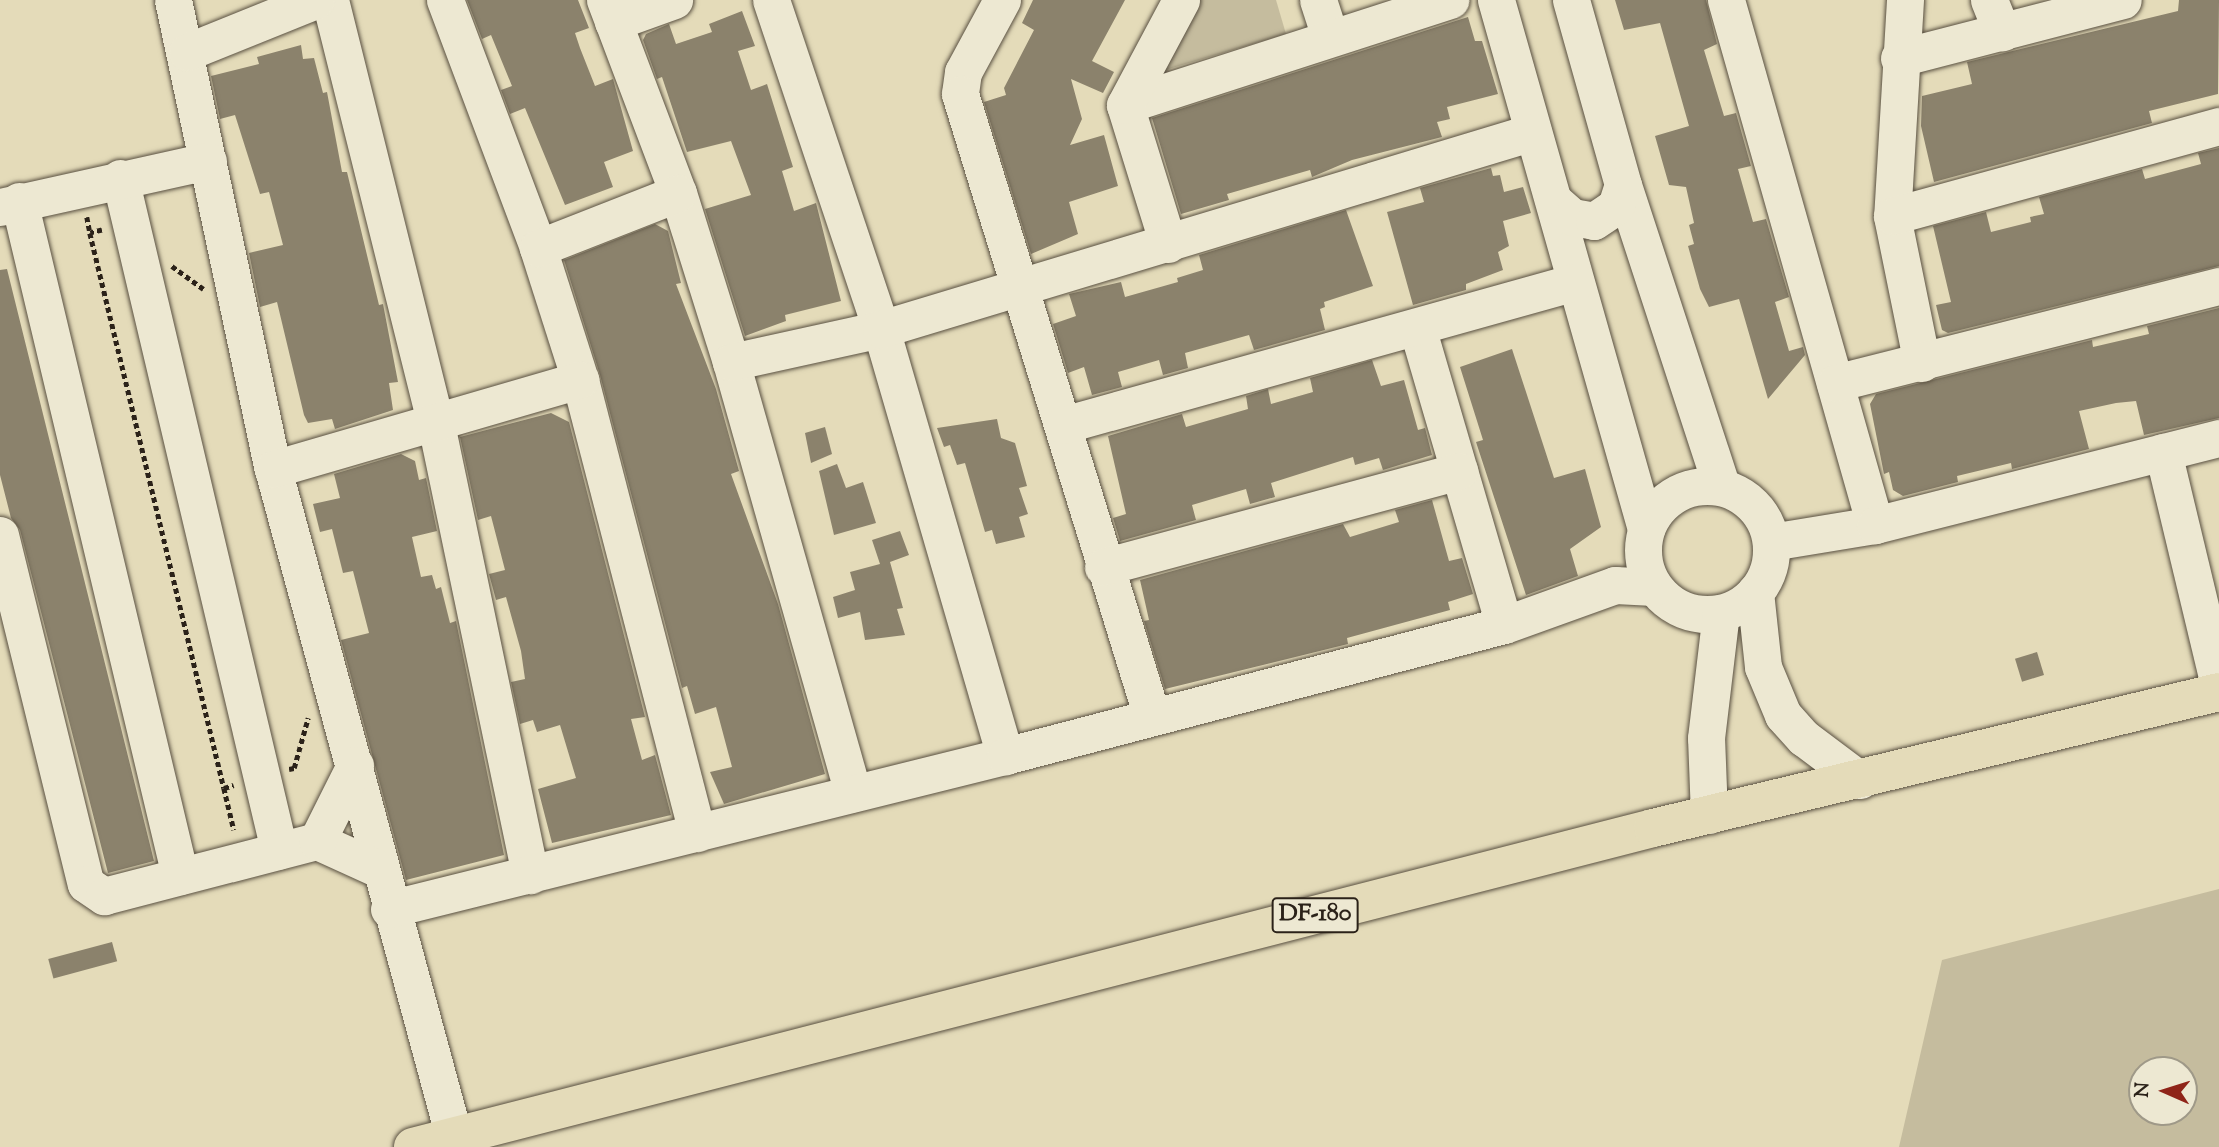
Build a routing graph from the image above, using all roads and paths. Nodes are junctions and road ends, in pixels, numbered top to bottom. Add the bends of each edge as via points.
1 (173, 0) edge
2 (316, 0) edge
3 (330, 0) edge
4 (445, 0) edge
5 (674, 0) edge
6 (771, 0) edge
7 (1002, 0) edge
8 (1181, 0) edge
9 (1318, 0) edge
10 (1451, 0) edge
11 (1496, 0) edge
12 (1571, 0) edge
13 (1726, 0) edge
14 (1905, 0) edge
15 (2123, 0) edge
16 (609, 11) edge
17 (1995, 16) edge
18 (1330, 37) junction
19 (187, 52) junction
20 (1899, 58) junction
21 (1125, 105) junction
22 (2219, 126) edge
23 (1533, 132) junction
24 (208, 161) junction
25 (120, 178) junction
26 (1623, 185) junction
27 (678, 192) junction
28 (1555, 202) junction
29 (10, 204) edge
30 (1892, 216) junction
31 (110, 228) dead end
32 (1168, 244) junction
33 (538, 248) junction
34 (1575, 282) junction
35 (1022, 285) junction
36 (2219, 286) edge
37 (1417, 327) junction
38 (881, 329) junction
39 (731, 362) junction
40 (1922, 363) junction
41 (580, 380) junction
42 (1835, 383) junction
43 (436, 424) junction
44 (1063, 425) junction
45 (2219, 438) edge
46 (2163, 452) junction
47 (273, 469) junction
48 (1459, 471) junction
49 (1722, 487) junction
50 (1875, 525) junction
51 (0, 536) edge
52 (1771, 542) junction
53 (1648, 557) junction
54 (1103, 568) junction
55 (1755, 592) junction
56 (1721, 613) junction
57 (1504, 625) junction
58 (2219, 686) edge
59 (2219, 692) edge
60 (1152, 717) junction
61 (1005, 756) junction
62 (355, 765) junction
63 (1860, 780) junction
64 (242, 783) dead end
65 (224, 788) junction
66 (853, 793) junction
67 (1709, 815) junction
68 (234, 830) dead end
69 (697, 833) junction
70 (317, 841) junction
71 (279, 850) junction
72 (381, 870) junction
73 (530, 875) junction
74 (180, 876) junction
75 (389, 909) junction
76 (454, 1137) junction
77 (413, 1147) edge

1 - 19 street
2 - 19 street
3 - 43 street
4 - 33 street
5 - 16 street
6 - 38 street
7 - 35 street via 963,72 960,94
8 - 21 street
9 - 18 street
10 - 18 street
11 - 23 street
12 - 26 street
13 - 42 street
14 - 20 street
15 - 17 street
16 - 27 street
17 - 20 street
18 - 21 street
19 - 24 street
20 - 30 street
21 - 32 street
22 - 30 street
23 - 28 street
23 - 32 street
24 - 25 street
24 - 47 street
25 - 29 street
25 - 71 street
26 - 28 street via 1616,206 1594,221 1572,217
26 - 49 street
27 - 33 street
27 - 39 street
28 - 34 street
29 - 74 street
30 - 40 street
31 - 65 path via 90,233
32 - 35 street
33 - 41 street
34 - 37 street
34 - 53 street
35 - 38 street
35 - 44 street
36 - 40 street
37 - 44 street
37 - 48 street
38 - 39 street
38 - 61 street
39 - 66 street
40 - 42 street
41 - 43 street
41 - 69 street
42 - 50 street
43 - 47 street
43 - 73 street
44 - 54 street
45 - 46 street
46 - 50 street
46 - 58 street
47 - 62 street
48 - 54 street
48 - 57 street
49 - 52 street via 1746,498 1762,517
49 - 53 street via 1684,489 1661,505
50 - 52 street
51 - 74 street via 86,884 104,896
52 - 55 street via 1768,569
53 - 56 street via 1684,610
53 - 57 street via 1615,585
54 - 60 street
55 - 56 street
55 - 63 street via 1763,667 1783,715 1804,738
56 - 67 street via 1706,738
57 - 60 street
59 - 63 highway, DF-180
60 - 61 street
61 - 66 street
62 - 70 street
62 - 72 street
63 - 67 highway, DF-180
64 - 65 path
65 - 68 path
66 - 69 street
67 - 76 highway, DF-180
69 - 73 street
70 - 71 street
70 - 72 street
71 - 74 street
72 - 75 street
73 - 75 street
75 - 76 street
76 - 77 highway, DF-180

